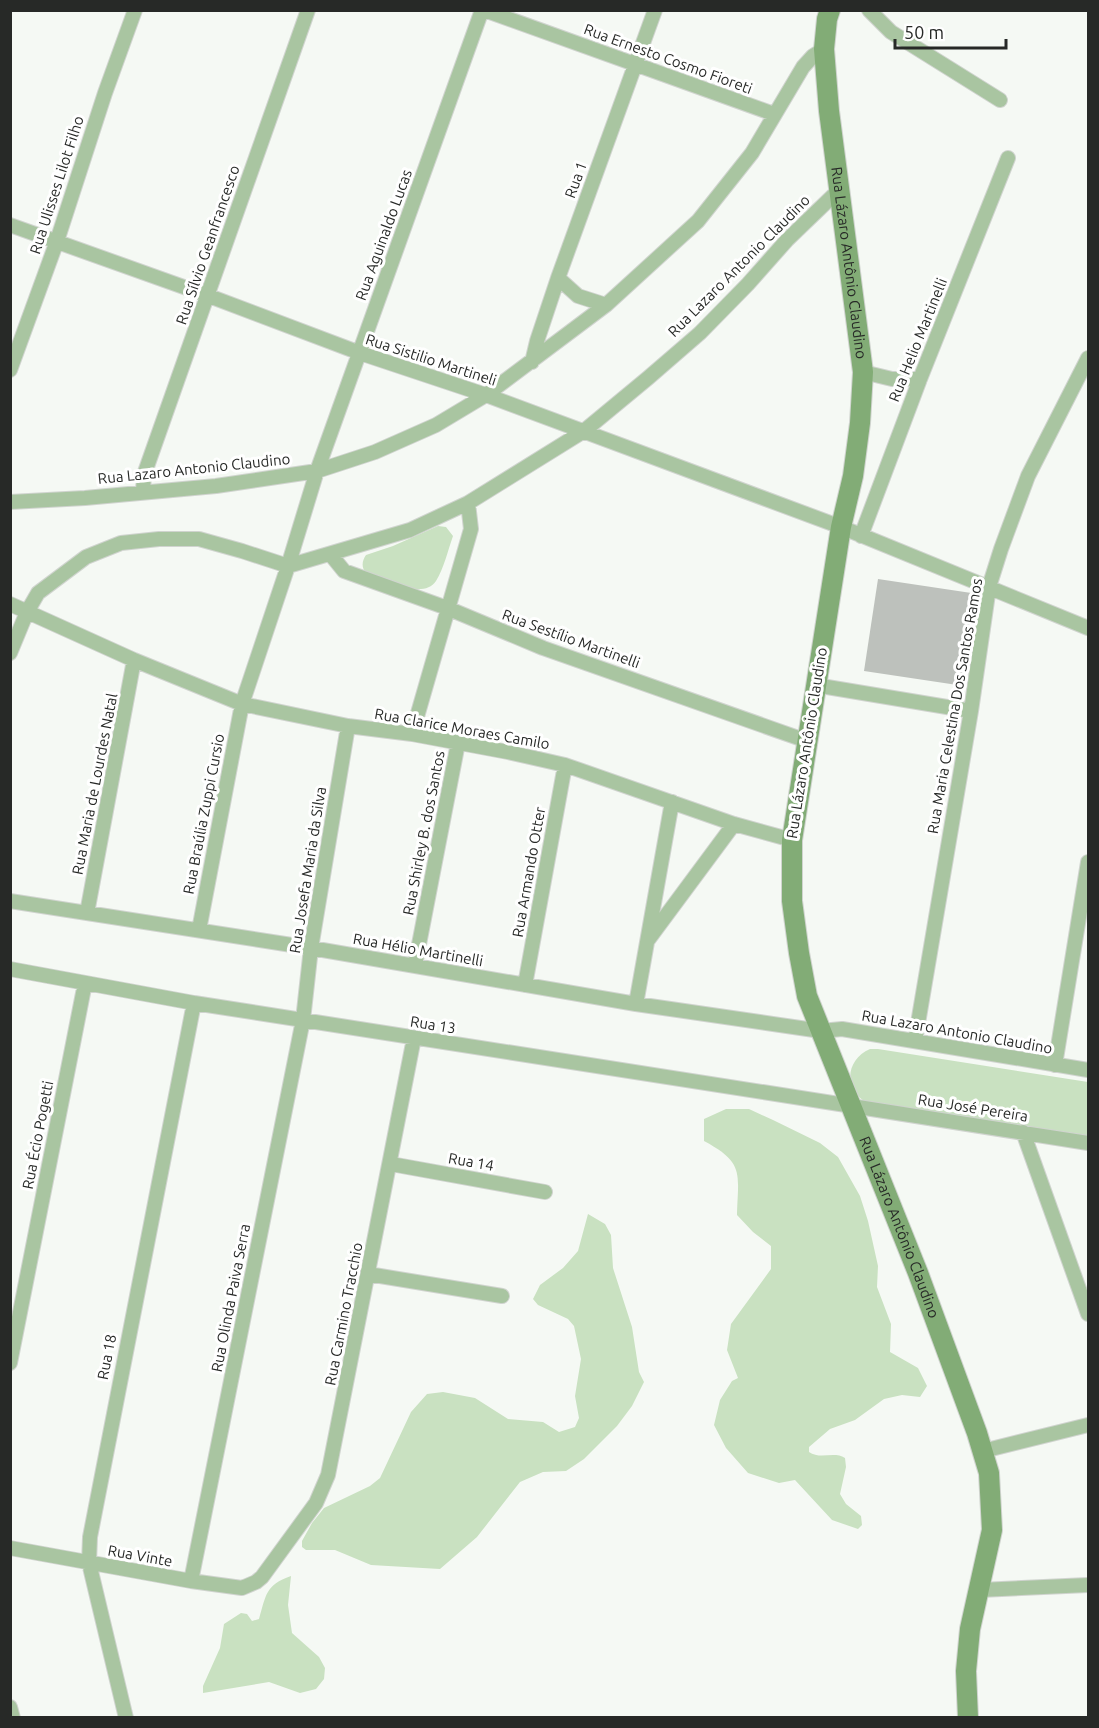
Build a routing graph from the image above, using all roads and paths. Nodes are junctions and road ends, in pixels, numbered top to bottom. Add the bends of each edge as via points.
1 (135, 10) edge
2 (308, 10) edge
3 (483, 10) edge
4 (655, 10) edge
5 (830, 10) edge
6 (869, 10) edge
7 (824, 49) junction
8 (635, 66) junction
9 (1000, 100) dead end
10 (774, 114) junction
11 (1008, 158) dead end
12 (840, 189) junction
13 (10, 225) edge
14 (57, 241) junction
15 (558, 278) junction
16 (209, 296) junction
17 (606, 305) junction
18 (360, 353) junction
19 (1089, 358) edge
20 (532, 362) junction
21 (10, 370) edge
22 (863, 372) junction
23 (920, 379) junction
24 (486, 395) junction
25 (584, 431) junction
26 (317, 471) junction
27 (143, 491) junction
28 (10, 501) edge
29 (468, 503) junction
30 (841, 527) junction
31 (861, 536) junction
32 (331, 555) junction
33 (288, 566) junction
34 (989, 587) junction
35 (10, 604) edge
36 (447, 608) junction
37 (27, 612) junction
38 (1089, 628) edge
39 (10, 653) edge
40 (135, 660) junction
41 (815, 685) junction
42 (242, 704) junction
43 (971, 711) junction
44 (348, 726) junction
45 (412, 734) junction
46 (807, 741) junction
47 (458, 743) junction
48 (565, 765) junction
49 (672, 802) junction
50 (734, 824) junction
51 (792, 840) junction
52 (1089, 862) edge
53 (10, 901) edge
54 (87, 913) junction
55 (1083, 928) edge
56 (199, 930) junction
57 (646, 942) junction
58 (311, 948) junction
59 (415, 965) junction
60 (10, 969) edge
61 (85, 983) junction
62 (525, 985) junction
63 (194, 1003) junction
64 (636, 1004) junction
65 (303, 1020) junction
66 (821, 1031) junction
67 (414, 1038) junction
68 (915, 1041) junction
69 (1055, 1065) junction
70 (1089, 1071) edge
71 (852, 1106) junction
72 (1023, 1132) junction
73 (1089, 1143) edge
74 (391, 1164) junction
75 (545, 1192) dead end
76 (368, 1274) junction
77 (1085, 1294) edge
78 (502, 1296) dead end
79 (1089, 1314) edge
80 (10, 1363) edge
81 (1089, 1425) edge
82 (983, 1451) junction
83 (10, 1548) edge
84 (89, 1563) junction
85 (262, 1577) joint
86 (191, 1581) junction
87 (1089, 1585) edge
88 (980, 1590) junction
89 (10, 1707) edge
90 (13, 1718) edge
91 (126, 1718) edge
92 (969, 1718) edge

1 - 14 street, Rua Ulisses Lilot Filho
2 - 16 street, Rua Sílvio Geanfrancesco
3 - 8 street, Rua Ernesto Cosmo Fioreti
3 - 18 street, Rua Aguinaldo Lucas
4 - 8 street, Rua 1
5 - 7 main road, Rua Lázaro Antônio Claudino
6 - 9 street via 891,32
7 - 10 street, Rua Lazaro Antonio Claudino via 803,67
7 - 12 main road, Rua Lázaro Antônio Claudino
8 - 10 street, Rua Ernesto Cosmo Fioreti
8 - 15 street, Rua 1
10 - 17 street, Rua Lazaro Antonio Claudino via 752,153 698,222
11 - 23 street, Rua Helio Martinelli
12 - 22 main road, Rua Lázaro Antônio Claudino
12 - 25 street, Rua Lazaro Antonio Claudino via 700,333
13 - 14 street, Rua Sistilio Martineli
14 - 16 street, Rua Sistilio Martineli
14 - 21 street, Rua Ulisses Lilot Filho
15 - 17 street via 578,296
15 - 20 street, Rua 1
16 - 18 street, Rua Sistilio Martineli
16 - 27 street, Rua Sílvio Geanfrancesco via 144,475
17 - 20 street, Rua Lazaro Antonio Claudino
18 - 24 street, Rua Sistilio Martineli
18 - 26 street, Rua Aguinaldo Lucas
19 - 34 street, Rua Maria Celestina Dos Santos Ramos via 1028,476
20 - 24 street, Rua Lazaro Antonio Claudino
22 - 23 street via 892,379
22 - 30 main road, Rua Lázaro Antônio Claudino via 855,455
23 - 31 street, Rua Helio Martinelli
24 - 25 street, Rua Sistilio Martineli
24 - 26 street, Rua Lazaro Antonio Claudino via 436,425 375,452
25 - 29 street, Rua Lazaro Antonio Claudino
25 - 30 street, Rua Sistilio Martineli
26 - 27 street, Rua Lazaro Antonio Claudino via 216,486
26 - 33 street
27 - 28 street, Rua Lazaro Antonio Claudino
29 - 32 street, Rua Lazaro Antonio Claudino via 410,530
29 - 36 street via 471,528
30 - 31 street, Rua Sistilio Martineli
30 - 41 main road, Rua Lázaro Antônio Claudino
31 - 34 street, Rua Sistilio Martineli
32 - 33 street, Rua Lazaro Antonio Claudino
32 - 36 street, Rua Sestílio Martinelli via 344,571
33 - 37 street via 199,539 121,543 86,557 38,593
33 - 42 street
34 - 38 street, Rua Sistilio Martineli
34 - 43 street, Rua Maria Celestina Dos Santos Ramos
35 - 37 street, Rua Clarice Moraes Camilo
36 - 45 street
36 - 46 street, Rua Sestílio Martinelli via 543,648
37 - 39 street
37 - 40 street, Rua Clarice Moraes Camilo
40 - 42 street, Rua Clarice Moraes Camilo
40 - 54 street, Rua Maria de Lourdes Natal
41 - 43 street
41 - 46 main road, Rua Lázaro Antônio Claudino
42 - 44 street, Rua Clarice Moraes Camilo
42 - 56 street, Rua Braúlia Zuppi Cursio
43 - 68 street, Rua Maria Celestina Dos Santos Ramos
44 - 45 street, Rua Clarice Moraes Camilo
44 - 58 street, Rua Josefa Maria da Silva
45 - 47 street, Rua Clarice Moraes Camilo
46 - 51 main road, Rua Lázaro Antônio Claudino
47 - 48 street, Rua Clarice Moraes Camilo
47 - 59 street, Rua Shirley B. dos Santos
48 - 49 street, Rua Clarice Moraes Camilo
48 - 62 street, Rua Armando Otter
49 - 50 street, Rua Clarice Moraes Camilo
49 - 57 street
50 - 51 street, Rua Clarice Moraes Camilo
50 - 57 street
51 - 66 main road, Rua Lázaro Antônio Claudino via 792,901 799,952 807,996
52 - 55 street
53 - 54 street, Rua Hélio Martinelli
54 - 56 street, Rua Hélio Martinelli
55 - 69 street
56 - 58 street, Rua Hélio Martinelli
57 - 64 street
58 - 59 street, Rua Hélio Martinelli
58 - 65 street, Rua Josefa Maria da Silva
59 - 62 street, Rua Hélio Martinelli
60 - 61 street, Rua 13
61 - 63 street, Rua 13
61 - 80 street, Rua Écio Pogetti
62 - 64 street, Rua Hélio Martinelli
63 - 65 street, Rua 13
63 - 84 street, Rua 18 via 104,1461
64 - 66 street, Rua Hélio Martinelli
65 - 67 street, Rua 13
65 - 86 street, Rua Olinda Paiva Serra
66 - 68 street, Rua Lazaro Antonio Claudino via 842,1029
66 - 71 main road, Rua Lázaro Antônio Claudino
67 - 71 street, Rua 13
67 - 74 street, Rua Carmino Tracchio
68 - 69 street, Rua Lazaro Antonio Claudino
69 - 70 street, Rua Lazaro Antonio Claudino
71 - 72 street, Rua José Pereira
71 - 82 main road, Rua Lázaro Antônio Claudino
72 - 73 street, Rua José Pereira
72 - 77 street
74 - 75 street, Rua 14
74 - 76 street, Rua Carmino Tracchio
76 - 78 street
76 - 85 street, Rua Carmino Tracchio via 328,1475 316,1503
77 - 79 street
81 - 82 street
82 - 88 main road, Rua Lázaro Antônio Claudino via 989,1473 992,1530
83 - 84 street, Rua Vinte
84 - 86 street, Rua Vinte
84 - 91 street, Rua 18
85 - 86 street, Rua Vinte via 242,1588
87 - 88 street
88 - 92 main road, Rua Lázaro Antônio Claudino via 970,1629 966,1671
89 - 90 street

